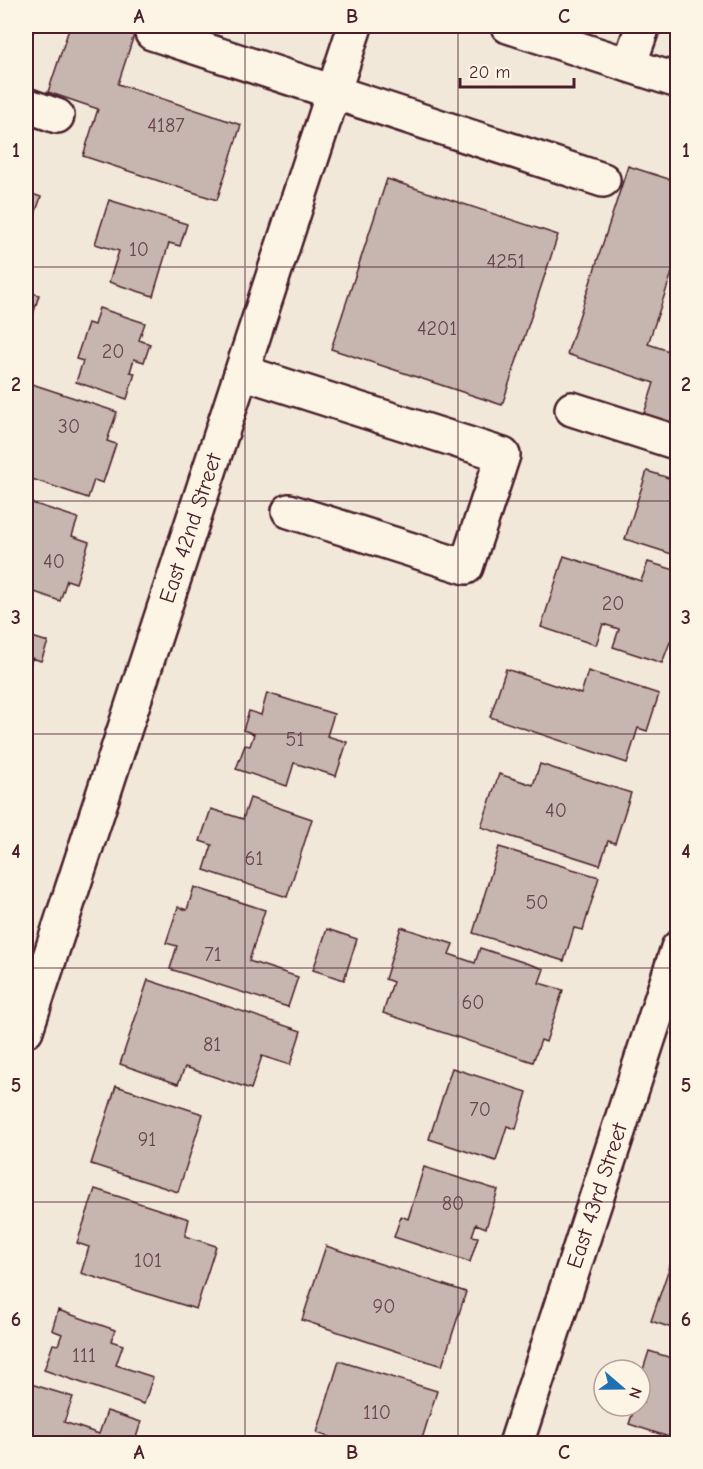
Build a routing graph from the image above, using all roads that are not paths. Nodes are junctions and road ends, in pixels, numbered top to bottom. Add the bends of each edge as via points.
1 (154, 26) edge
2 (355, 26) edge
3 (508, 26) edge
4 (643, 26) edge
5 (629, 65) junction
6 (678, 81) edge
7 (333, 92) junction
8 (26, 105) edge
9 (57, 116) dead end
10 (603, 180) dead end
11 (242, 372) junction
12 (573, 409) dead end
13 (678, 443) edge
14 (289, 511) dead end
15 (678, 948) edge
16 (26, 1030) edge
17 (516, 1443) edge

1 - 7 street via 152,33
2 - 7 street, East 42nd Street
3 - 5 street
4 - 5 street
5 - 6 street
7 - 10 street
7 - 11 street, East 42nd Street
8 - 9 street
11 - 14 street via 502,454 466,567
11 - 16 street, East 42nd Street
12 - 13 street
15 - 17 street, East 43rd Street

